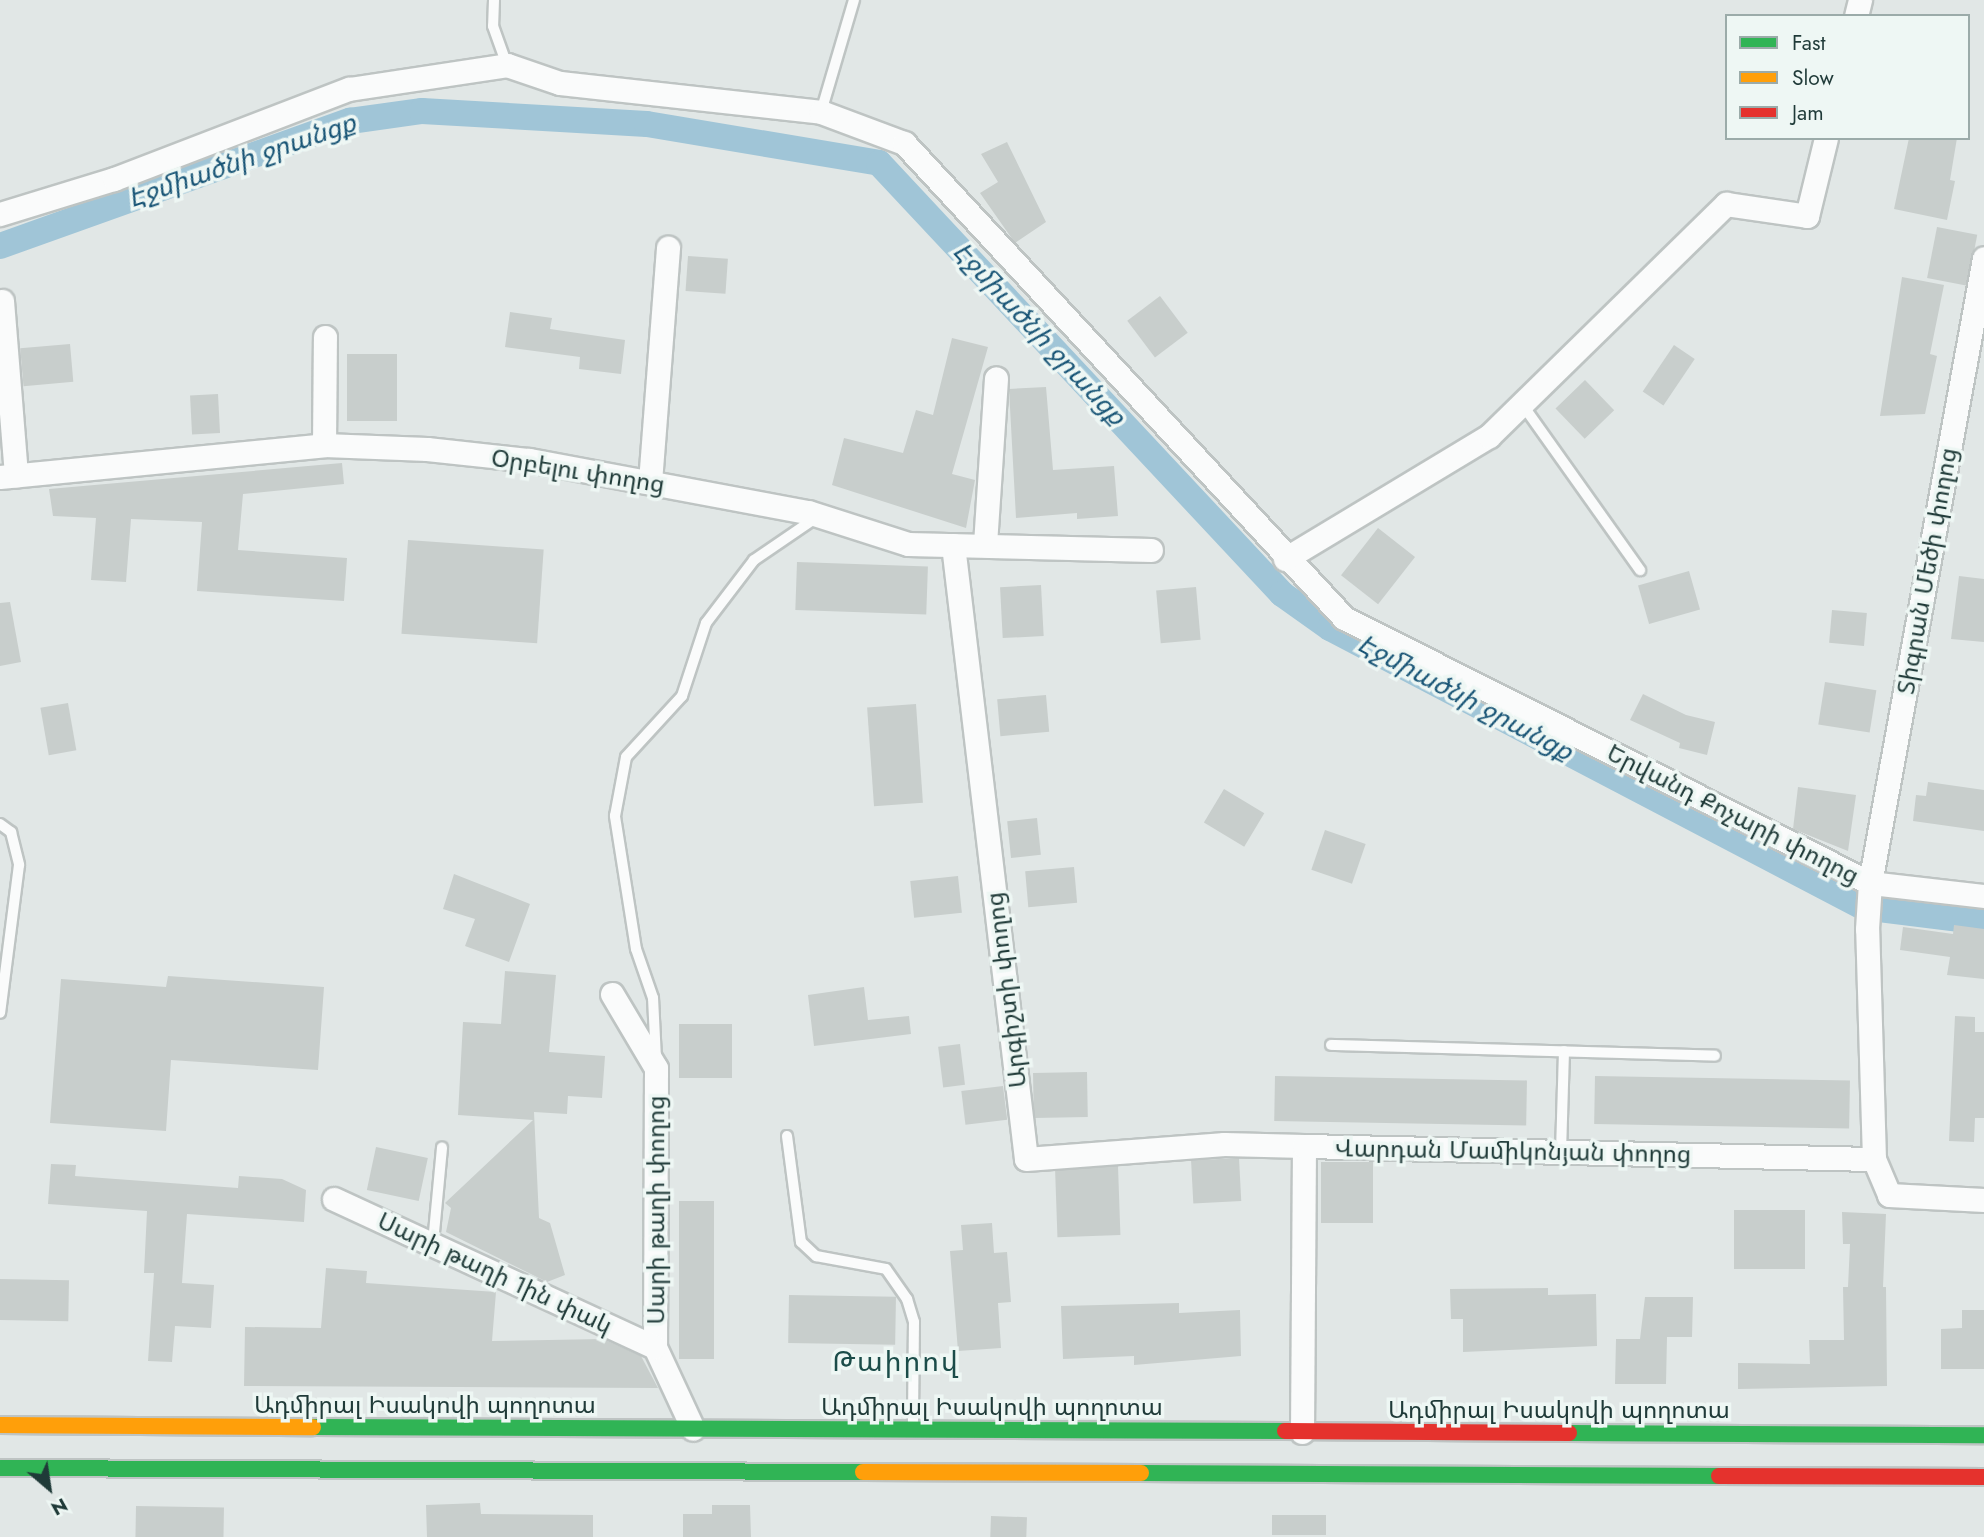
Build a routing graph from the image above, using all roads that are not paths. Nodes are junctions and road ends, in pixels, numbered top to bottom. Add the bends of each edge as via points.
1 (494, 0) edge
2 (854, 0) edge
3 (507, 65) junction
4 (821, 112) junction
5 (1826, 140) edge
6 (0, 215) edge
7 (668, 248) dead end
8 (1984, 258) edge
9 (2, 301) dead end
10 (325, 337) dead end
11 (996, 378) dead end
12 (1522, 404) junction
13 (324, 445) junction
14 (8, 476) edge
15 (650, 482) junction
16 (817, 517) junction
17 (985, 544) junction
18 (953, 545) junction
19 (1151, 550) dead end
20 (1285, 559) junction
21 (1640, 570) dead end
22 (0, 824) edge
23 (1870, 883) junction
24 (1984, 896) edge
25 (612, 994) dead end
26 (0, 1013) edge
27 (1331, 1045) dead end
28 (1564, 1051) junction
29 (1715, 1055) dead end
30 (656, 1068) junction
31 (786, 1136) dead end
32 (1304, 1146) junction
33 (442, 1147) dead end
34 (1561, 1152) junction
35 (1874, 1159) junction
36 (334, 1199) dead end
37 (1984, 1200) edge
38 (433, 1243) junction
39 (655, 1347) junction
40 (0, 1425) edge
41 (693, 1429) junction
42 (913, 1430) junction
43 (1302, 1432) junction
44 (1984, 1435) edge
45 (0, 1468) edge
46 (1984, 1477) edge

1 - 3 lane via 493,26
2 - 4 lane
3 - 4 street, Երվանդ Քոչարի փողոց via 560,83
3 - 6 street, Երվանդ Քոչարի փողոց via 349,89 114,178
4 - 20 street, Երվանդ Քոչարի փողոց via 904,143
5 - 12 street via 1807,216 1726,204
7 - 15 street
8 - 23 street, Տիգրան Մեծի փողոց
9 - 14 street
10 - 13 street
11 - 17 street
12 - 20 street via 1489,436
12 - 21 lane
13 - 14 street, Օրբելու փողոց
13 - 15 street, Օրբելու փողոց via 529,460
15 - 16 street, Օրբելու փողոց
16 - 18 street, Օրբելու փողոց via 908,544
16 - 30 lane via 754,560 706,623 682,696 626,757 615,816 636,948 653,998
17 - 18 street, Օրբելու փողոց
17 - 19 street, Օրբելու փողոց
18 - 32 street, Արգիշտի փողոց via 1026,1159 1224,1144
20 - 23 street, Երվանդ Քոչարի փողոց via 1344,618
22 - 26 lane via 11,832 19,865
23 - 24 street, Երվանդ Քոչարի փողոց
23 - 35 street, Տիգրան Մեծի փողոց via 1867,929
25 - 30 street, Սարի թաղի փողոց
27 - 28 lane
28 - 29 lane
28 - 34 lane
30 - 39 street, Սարի թաղի փողոց
31 - 42 lane via 801,1242 816,1256 886,1269 907,1299 914,1322
32 - 34 street, Վարդան Մամիկոնյան փողոց
32 - 43 street, Վարդան Մամիկոնյան փողոց
33 - 38 lane
34 - 35 street, Վարդան Մամիկոնյան փողոց
35 - 37 street via 1889,1195
36 - 38 street, Սարի թաղի 1ին փակ
38 - 39 street, Սարի թաղի 1ին փակ
39 - 41 street, Սարի թաղի փողոց
40 - 41 highway, Ադմիրալ Իսակովի պողոտա
41 - 42 highway, Ադմիրալ Իսակովի պողոտա
42 - 43 highway, Ադմիրալ Իսակովի պողոտա
43 - 44 highway, Ադմիրալ Իսակովի պողոտա
45 - 46 highway

